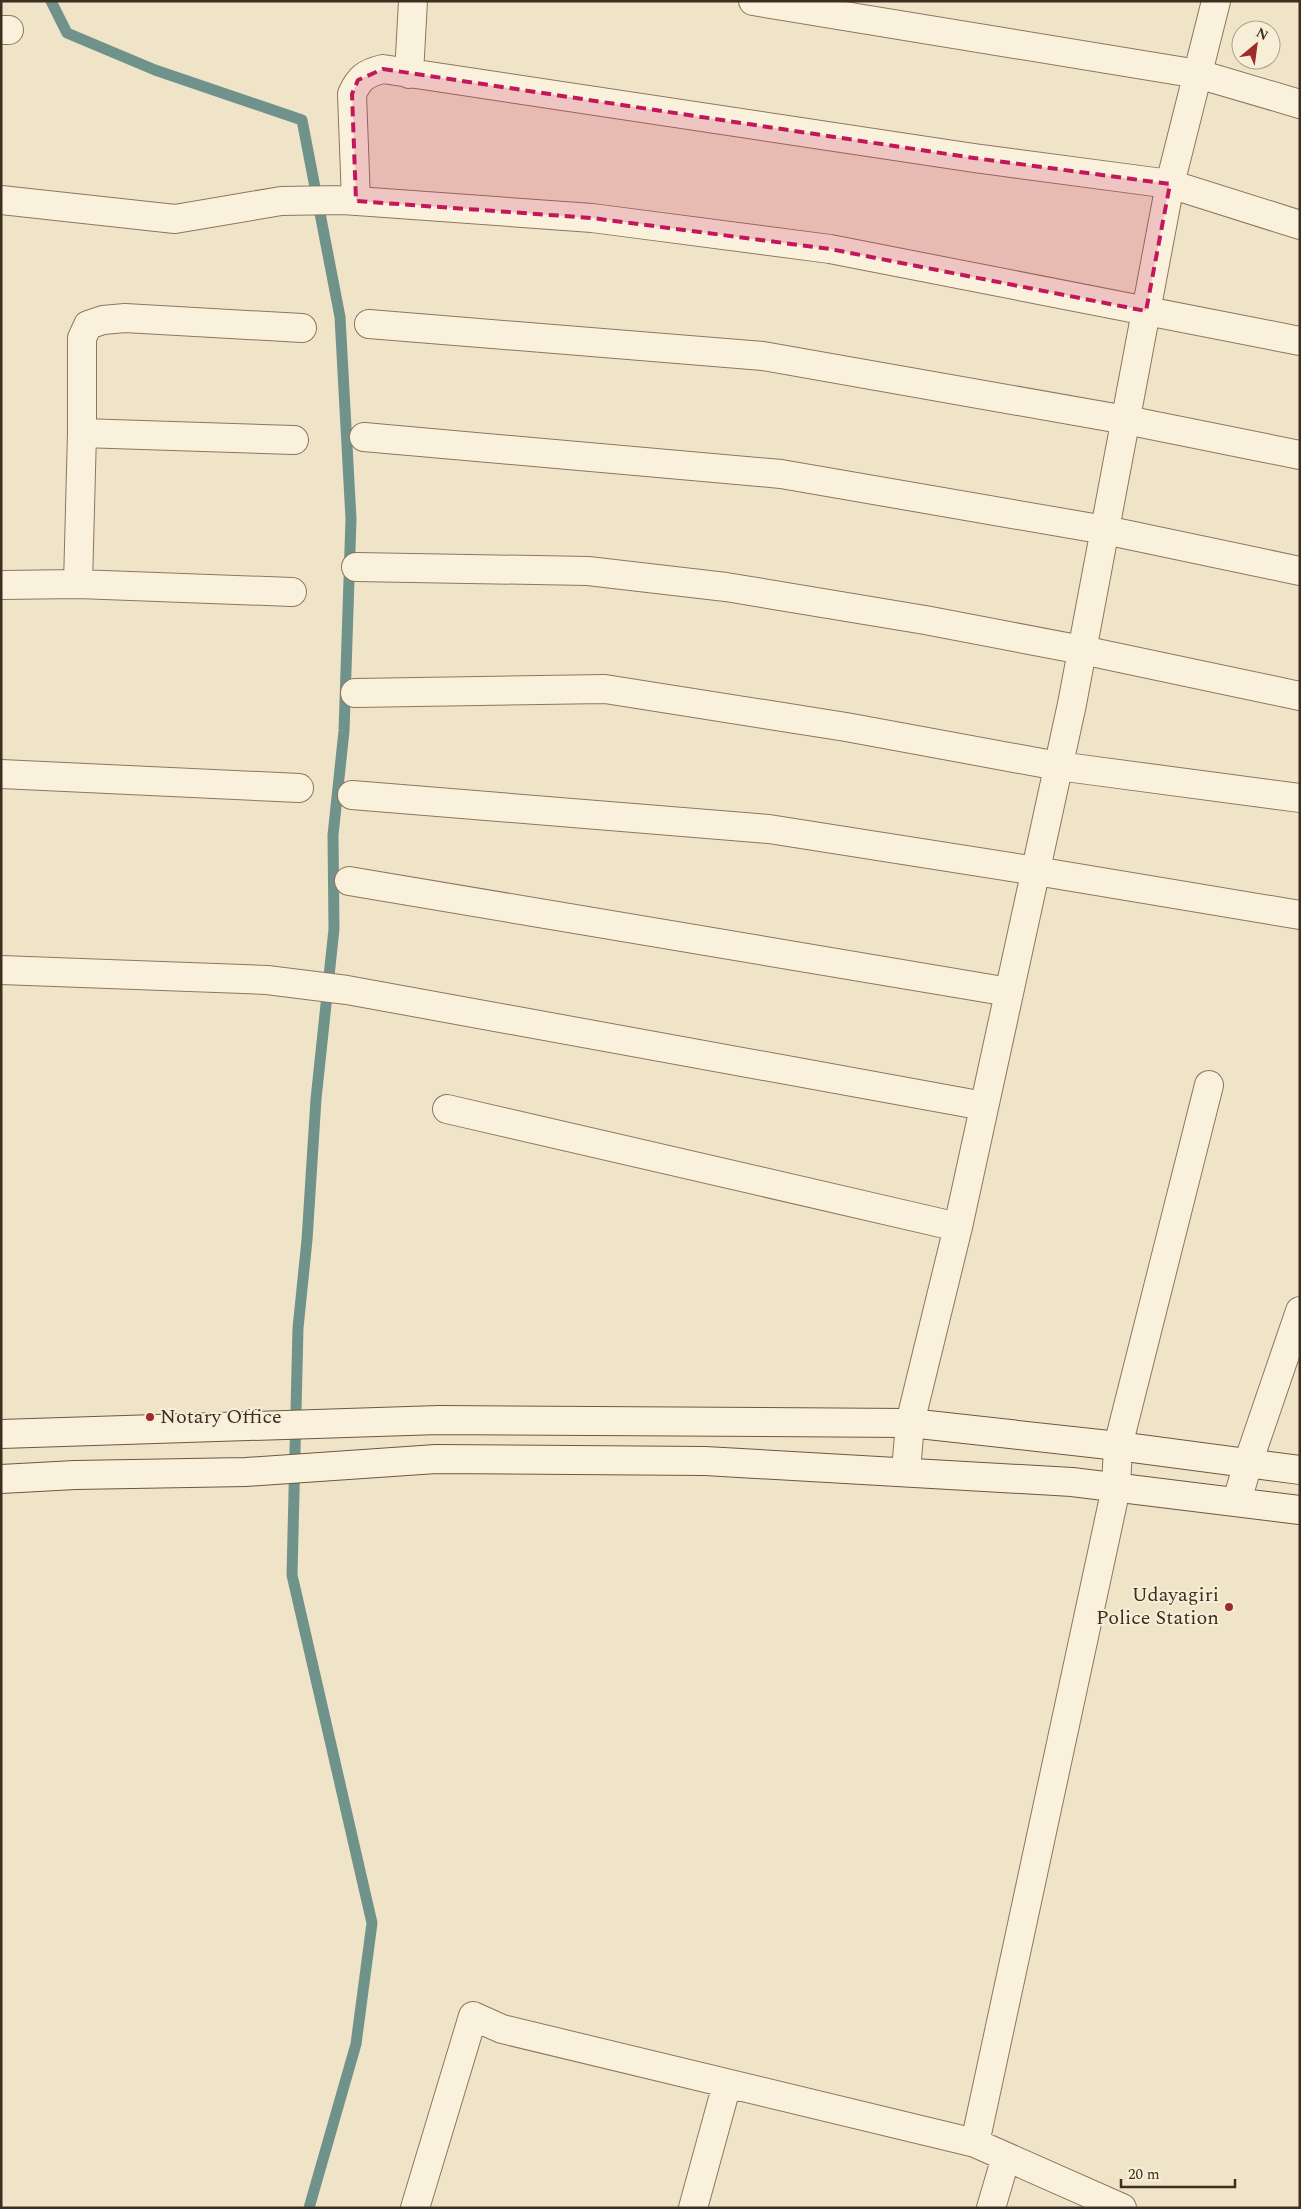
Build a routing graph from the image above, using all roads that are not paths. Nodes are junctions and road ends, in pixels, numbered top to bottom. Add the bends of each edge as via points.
1 (413, 1) edge
2 (753, 1) edge
3 (1216, 1) edge
4 (409, 74) junction
5 (1198, 74) junction
6 (1300, 104) edge
7 (1170, 184) junction
8 (1, 200) edge
9 (350, 200) junction
10 (1300, 225) edge
11 (1146, 311) junction
12 (369, 324) dead end
13 (302, 328) dead end
14 (1300, 341) edge
15 (1126, 420) junction
16 (82, 433) junction
17 (364, 437) dead end
18 (294, 440) dead end
19 (1300, 455) edge
20 (1105, 530) junction
21 (356, 567) dead end
22 (1300, 571) edge
23 (78, 584) junction
24 (1, 585) edge
25 (292, 592) dead end
26 (1082, 650) junction
27 (355, 692) dead end
28 (1300, 696) edge
29 (1058, 766) junction
30 (1, 774) edge
31 (299, 788) dead end
32 (352, 795) dead end
33 (1300, 798) edge
34 (1036, 871) junction
35 (349, 881) dead end
36 (1300, 916) edge
37 (1, 970) edge
38 (1009, 992) junction
39 (1209, 1085) dead end
40 (984, 1106) junction
41 (447, 1109) dead end
42 (958, 1228) junction
43 (1300, 1311) edge
44 (910, 1423) junction
45 (301, 1424) junction
46 (1, 1434) edge
47 (1118, 1446) junction
48 (1248, 1463) junction
49 (304, 1468) junction
50 (1300, 1470) edge
51 (906, 1471) junction
52 (1, 1479) edge
53 (1116, 1488) junction
54 (1237, 1501) junction
55 (1300, 1510) edge
56 (727, 2084) junction
57 (974, 2143) junction
58 (1006, 2157) junction
59 (415, 2208) edge
60 (693, 2208) edge
61 (991, 2208) edge
62 (1122, 2208) edge

1 - 4 street
2 - 5 street
3 - 5 street
4 - 7 street via 964,157
4 - 9 street via 383,68 358,80 352,94
5 - 6 street
5 - 7 street
7 - 10 street
7 - 11 street
8 - 9 street via 175,219 281,201
9 - 11 street via 592,218 830,249
11 - 14 street
11 - 15 street
12 - 15 street via 763,356
13 - 16 street via 125,318 88,325 82,338
15 - 19 street
15 - 20 street
16 - 18 street
16 - 23 street
17 - 20 street via 781,474
20 - 22 street
20 - 26 street
21 - 26 street via 588,571 726,587
23 - 24 street
23 - 25 street
26 - 28 street
26 - 29 street
27 - 29 street via 605,689 846,727
29 - 33 street
29 - 34 street
30 - 31 street
32 - 34 street via 769,829
34 - 36 street
34 - 38 street
35 - 38 street
37 - 40 street via 267,980 347,990
38 - 40 street
39 - 47 street
40 - 42 street
41 - 42 street
42 - 44 street
43 - 48 street
44 - 45 street via 523,1420
44 - 47 street
44 - 51 street
45 - 46 street
45 - 49 street
47 - 48 street
47 - 53 street
48 - 50 street
48 - 54 street
49 - 51 street via 436,1459 675,1461
49 - 52 street
51 - 53 street
53 - 54 street
53 - 57 street
54 - 55 street
56 - 57 street
56 - 59 street via 502,2029 472,2016
56 - 60 street
57 - 58 street
58 - 61 street
58 - 62 street

